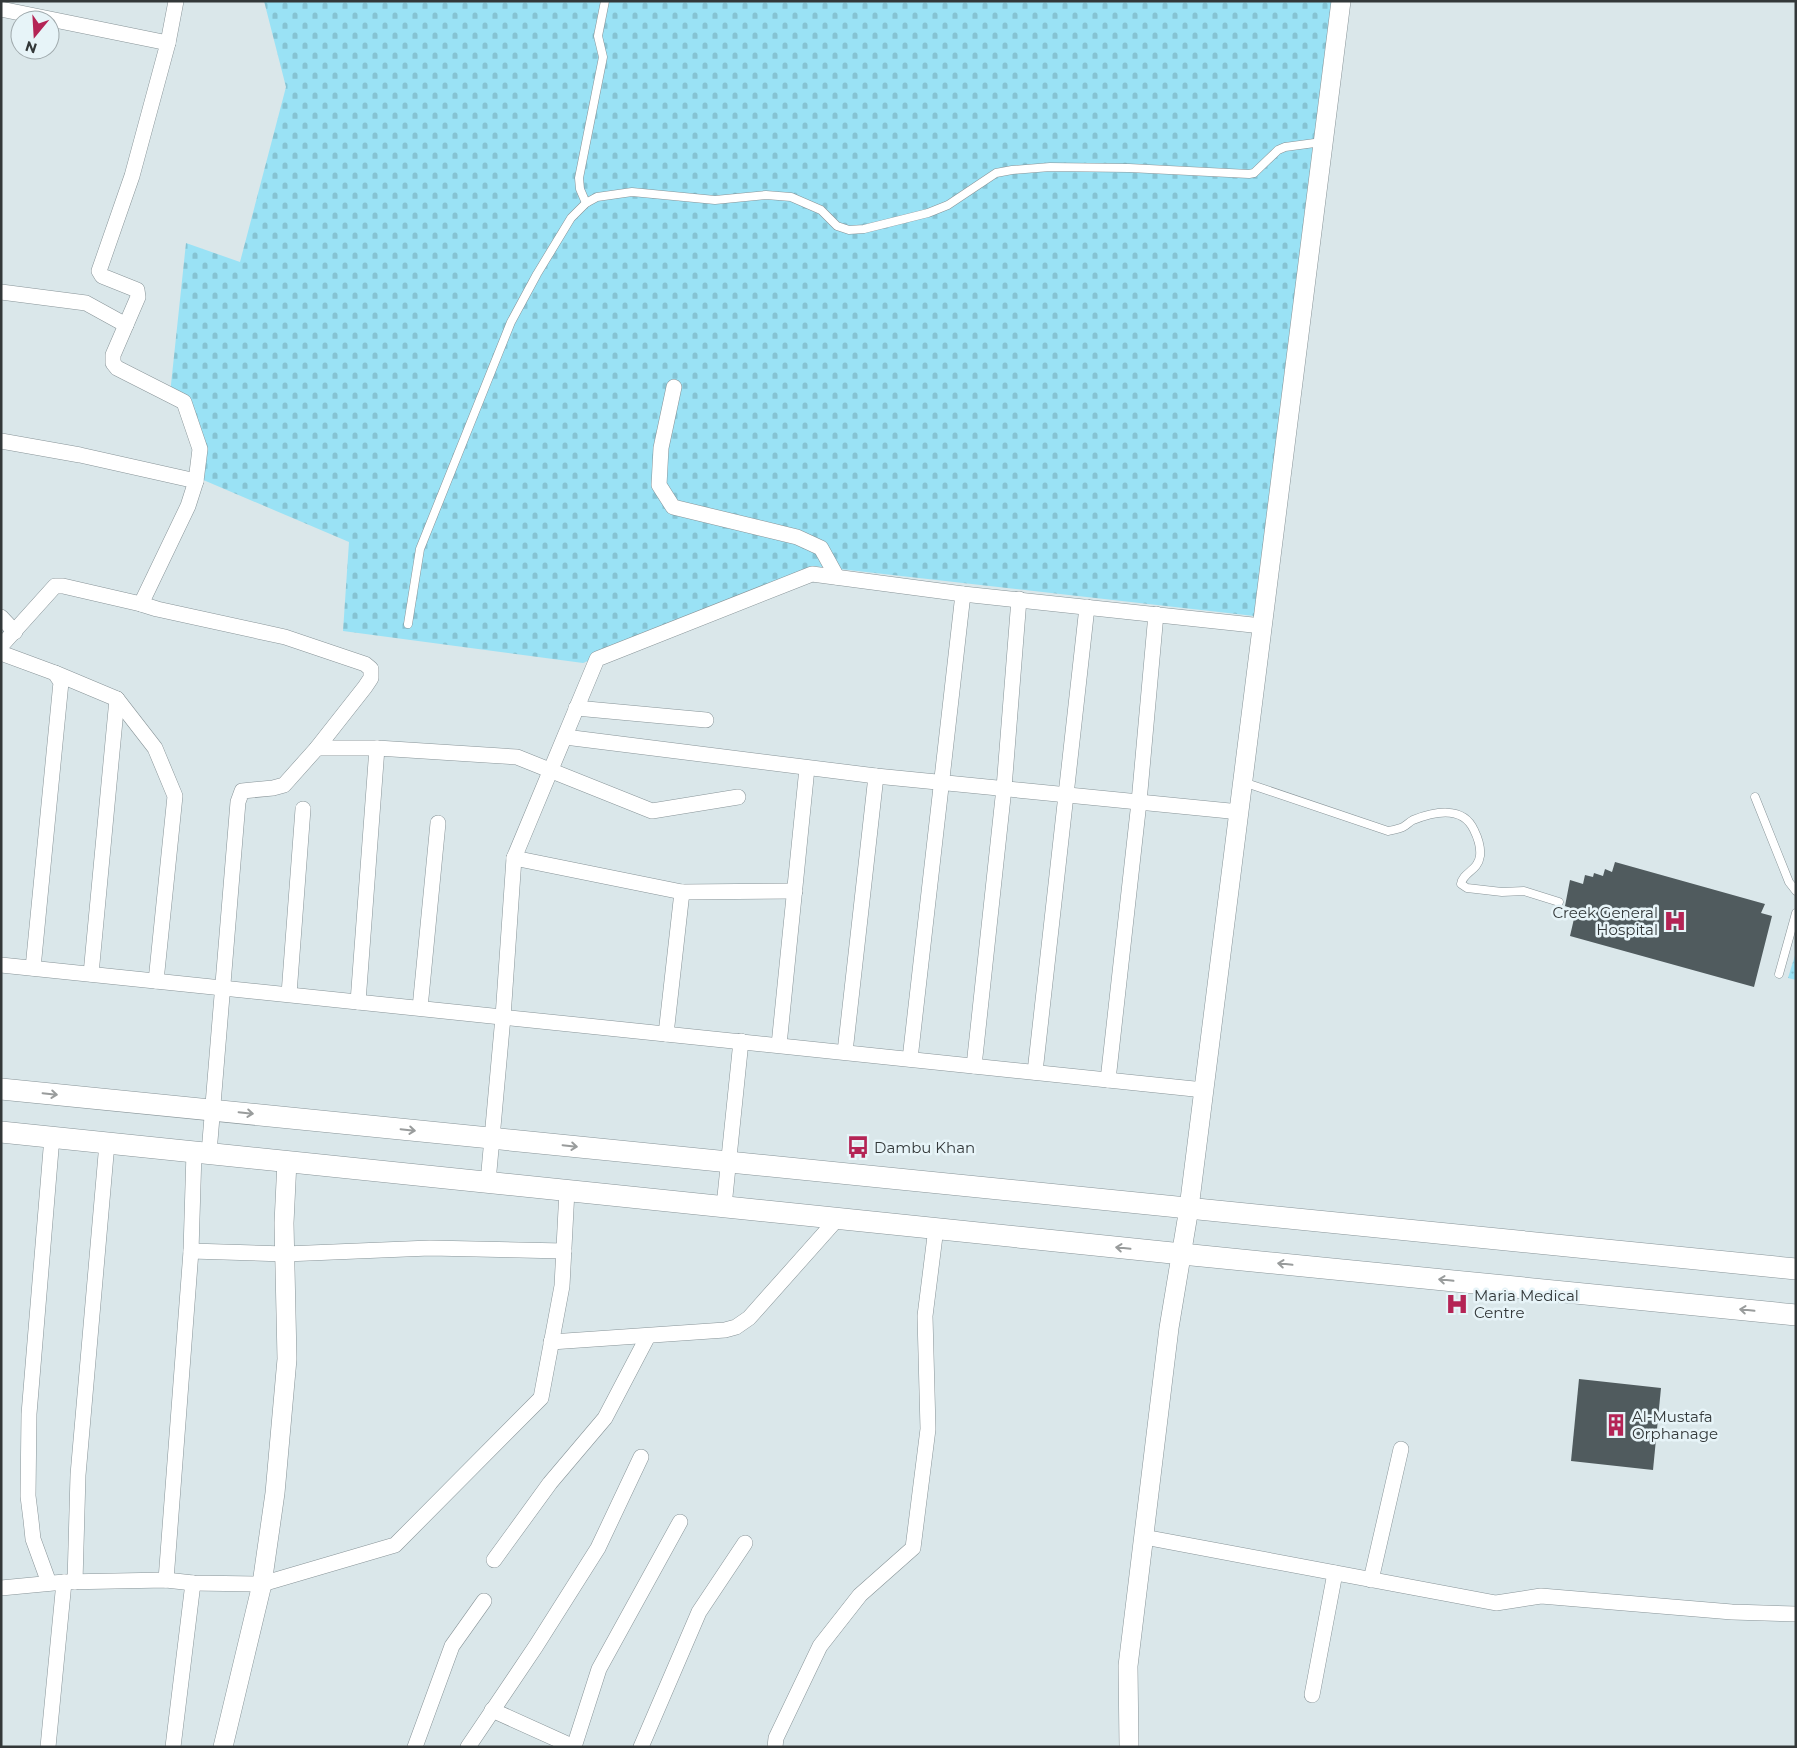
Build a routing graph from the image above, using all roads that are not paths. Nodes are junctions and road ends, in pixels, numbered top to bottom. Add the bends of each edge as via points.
1 (176, 1) edge
2 (605, 1) edge
3 (1341, 1) edge
4 (1, 9) edge
5 (168, 43) junction
6 (1324, 142) junction
7 (586, 203) junction
8 (1, 292) edge
9 (126, 325) junction
10 (674, 387) dead end
11 (1, 441) edge
12 (196, 480) junction
13 (837, 577) junction
14 (963, 594) junction
15 (1019, 599) junction
16 (141, 604) junction
17 (1087, 607) junction
18 (1156, 614) junction
19 (1, 617) edge
20 (408, 624) dead end
21 (1262, 626) junction
22 (15, 632) junction
23 (1, 646) edge
24 (1, 653) edge
25 (55, 673) junction
26 (117, 699) junction
27 (576, 708) junction
28 (706, 720) dead end
29 (565, 737) junction
30 (317, 748) junction
31 (377, 748) junction
32 (807, 768) junction
33 (551, 770) junction
34 (876, 776) junction
35 (1243, 782) junction
36 (942, 783) junction
37 (1004, 788) junction
38 (1066, 794) junction
39 (738, 797) dead end
40 (1755, 797) dead end
41 (1139, 802) junction
42 (303, 809) dead end
43 (1240, 812) junction
44 (438, 823) dead end
45 (514, 858) junction
46 (795, 891) junction
47 (1796, 891) edge
48 (682, 892) junction
49 (1559, 902) dead end
50 (1796, 913) edge
51 (1, 965) edge
52 (33, 968) junction
53 (92, 974) junction
54 (1779, 974) dead end
55 (156, 981) junction
56 (224, 988) junction
57 (288, 994) junction
58 (358, 1002) junction
59 (420, 1008) junction
60 (503, 1017) junction
61 (666, 1034) junction
62 (741, 1041) junction
63 (779, 1045) junction
64 (845, 1052) junction
65 (910, 1059) junction
66 (974, 1066) junction
67 (1035, 1072) junction
68 (1108, 1080) junction
69 (1, 1089) edge
70 (1204, 1090) junction
71 (214, 1110) junction
72 (1, 1132) edge
73 (52, 1137) junction
74 (492, 1138) junction
75 (107, 1142) junction
76 (202, 1152) junction
77 (287, 1161) junction
78 (729, 1162) junction
79 (488, 1182) junction
80 (566, 1190) junction
81 (724, 1206) junction
82 (1190, 1208) junction
83 (838, 1218) junction
84 (936, 1228) junction
85 (191, 1251) junction
86 (564, 1251) junction
87 (285, 1254) junction
88 (1182, 1254) junction
89 (1796, 1269) edge
90 (1796, 1315) edge
91 (648, 1336) junction
92 (551, 1342) junction
93 (1401, 1449) dead end
94 (641, 1457) dead end
95 (680, 1522) dead end
96 (1144, 1537) junction
97 (745, 1543) dead end
98 (494, 1560) dead end
99 (1335, 1573) junction
100 (166, 1580) junction
101 (1371, 1580) junction
102 (63, 1582) junction
103 (193, 1582) junction
104 (262, 1584) junction
105 (1, 1588) edge
106 (484, 1601) dead end
107 (1796, 1614) edge
108 (1312, 1694) dead end
109 (492, 1710) junction
110 (48, 1747) edge
111 (173, 1747) edge
112 (223, 1747) edge
113 (415, 1747) edge
114 (468, 1747) edge
115 (574, 1747) edge
116 (641, 1747) edge
117 (775, 1747) edge
118 (1129, 1747) edge

1 - 5 street
2 - 7 lane via 598,36 603,57 579,178
3 - 6 street
4 - 5 street
5 - 9 street via 132,176 100,264 102,276 137,290 138,297
6 - 7 lane via 1278,150 1249,174 1050,167 996,173 948,205 864,229 849,230 837,226 821,210 791,197 766,195 715,200 632,192 597,197
6 - 21 street
7 - 20 lane via 572,218 511,322 420,549
8 - 9 street via 86,303
9 - 12 street via 112,355 113,363 184,402 200,449
10 - 13 street via 661,448 659,485 673,507 798,537 821,548
11 - 12 street
12 - 16 street via 188,506
13 - 14 street
13 - 27 street via 812,574 597,659
14 - 15 street
14 - 36 street
15 - 17 street
15 - 37 street
16 - 22 street via 54,586
16 - 30 street via 285,637 365,664 371,669 371,678
17 - 18 street
17 - 38 street
18 - 21 street
18 - 41 street
19 - 22 street
21 - 35 street
22 - 23 street
24 - 25 street
25 - 26 street
25 - 52 street via 61,682
26 - 53 street
26 - 55 street via 155,748 175,796
27 - 28 street
27 - 29 street
29 - 32 street
29 - 33 street
30 - 31 street
30 - 56 street via 284,785 242,791 238,802
31 - 33 street via 517,756
31 - 58 street
32 - 34 street
32 - 46 street
33 - 39 street via 652,811
33 - 45 street
34 - 36 street
34 - 64 street
35 - 43 street
35 - 49 lane via 1388,831 1445,812 1462,816 1472,825 1480,844 1480,854 1476,867 1461,884 1467,888 1524,892
36 - 37 street
36 - 65 street
37 - 38 street
37 - 66 street
38 - 41 street
38 - 67 street
40 - 47 lane via 1789,882
41 - 43 street
41 - 68 street
42 - 57 street
43 - 70 street
44 - 59 street
45 - 48 street
45 - 60 street
46 - 48 street
46 - 63 street
48 - 61 street
50 - 54 lane
51 - 52 street
52 - 53 street
53 - 55 street
55 - 56 street
56 - 57 street
56 - 71 street
57 - 58 street
58 - 59 street
59 - 60 street
60 - 61 street
60 - 74 street
61 - 62 street
62 - 63 street
62 - 78 street
63 - 64 street
64 - 65 street
65 - 66 street
66 - 67 street
67 - 68 street
68 - 70 street
69 -> 71 main road
70 - 82 street
71 -> 74 main road
71 - 76 street
72 - 73 main road
73 - 75 main road
73 - 102 street via 29,1414 28,1496 33,1539
74 -> 78 main road
74 - 79 street
75 - 76 main road
75 - 102 street via 78,1475
76 - 77 main road
76 - 85 street
77 - 79 main road
77 - 87 street
78 - 81 street
78 - 82 main road
79 - 80 main road
80 - 81 main road
80 - 86 street
81 - 83 main road
82 - 88 street
82 - 89 main road
83 - 84 main road
83 - 91 street via 749,1318 736,1328
88 -> 84 main road
84 - 117 street via 925,1316 928,1429 913,1548 860,1595 820,1646 776,1738
85 - 87 street
85 - 100 street
86 - 87 street via 430,1248
86 - 92 street via 562,1286
87 - 104 street via 287,1359 275,1493
90 -> 88 main road
88 - 96 street via 1169,1328
91 - 92 street
91 - 98 street via 605,1418 550,1483
92 - 104 street via 541,1398 396,1545
93 - 101 street
94 - 109 street via 598,1548
95 - 115 street via 599,1669
96 - 99 street
96 - 118 street via 1128,1666
97 - 116 street via 699,1612
99 - 101 street
99 - 108 street
100 - 102 street
100 - 103 street
101 - 107 street via 1496,1603 1541,1596 1732,1612
102 - 105 street
102 - 110 street
103 - 104 street
103 - 111 street
104 - 112 street
106 - 113 street via 452,1646
109 - 114 street
109 - 115 street

